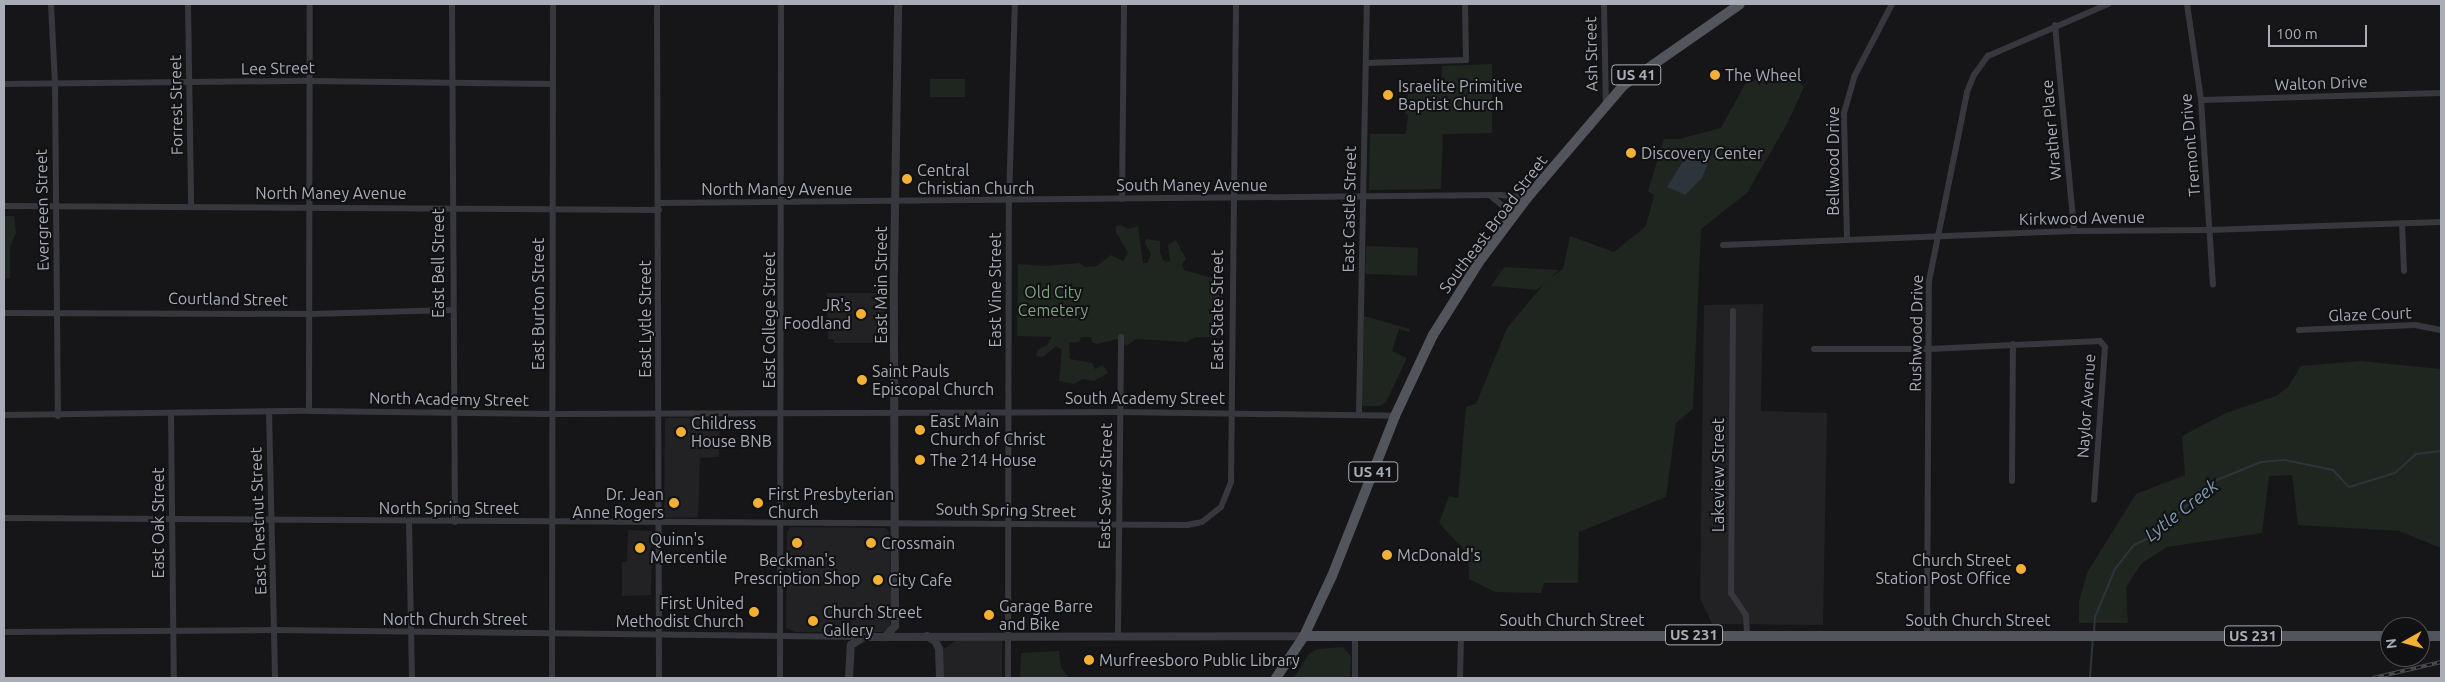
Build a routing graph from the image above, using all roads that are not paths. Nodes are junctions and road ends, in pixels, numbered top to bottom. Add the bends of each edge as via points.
1 (51, 4) edge
2 (188, 4) edge
3 (310, 4) edge
4 (452, 4) edge
5 (553, 4) edge
6 (657, 4) edge
7 (781, 4) edge
8 (898, 4) edge
9 (1015, 4) edge
10 (1124, 4) edge
11 (1236, 4) edge
12 (1367, 4) edge
13 (1465, 4) edge
14 (1604, 4) edge
15 (1740, 4) edge
16 (1892, 4) edge
17 (2108, 4) edge
18 (2187, 4) edge
19 (2056, 25) junction
20 (1366, 63) junction
21 (309, 81) junction
22 (55, 83) junction
23 (190, 83) junction
24 (4, 84) edge
25 (452, 84) junction
26 (553, 84) junction
27 (2441, 93) edge
28 (2201, 100) junction
29 (1606, 104) junction
30 (1489, 195) junction
31 (1232, 198) junction
32 (1363, 198) junction
33 (1527, 198) junction
34 (1122, 199) junction
35 (1009, 201) junction
36 (659, 202) junction
37 (782, 202) junction
38 (895, 202) junction
39 (191, 205) junction
40 (4, 206) edge
41 (55, 207) junction
42 (452, 207) junction
43 (309, 208) junction
44 (552, 209) junction
45 (659, 210) junction
46 (2441, 222) edge
47 (2402, 223) junction
48 (1504, 229) junction
49 (2210, 230) junction
50 (2074, 231) junction
51 (1936, 236) junction
52 (1847, 239) junction
53 (1723, 245) dead end
54 (2404, 271) dead end
55 (2213, 285) dead end
56 (452, 310) junction
57 (1733, 311) dead end
58 (4, 313) edge
59 (58, 314) junction
60 (310, 314) junction
61 (2299, 330) dead end
62 (2441, 330) edge
63 (1121, 337) dead end
64 (2012, 344) junction
65 (1814, 349) dead end
66 (1930, 349) junction
67 (309, 410) junction
68 (269, 411) junction
69 (1008, 411) junction
70 (783, 412) junction
71 (894, 412) junction
72 (1119, 412) junction
73 (171, 413) junction
74 (454, 413) junction
75 (659, 413) junction
76 (1230, 413) junction
77 (553, 414) junction
78 (1359, 414) junction
79 (4, 415) edge
80 (58, 416) junction
81 (1395, 416) junction
82 (2012, 480) dead end
83 (2094, 500) dead end
84 (4, 518) edge
85 (273, 520) junction
86 (172, 521) junction
87 (409, 522) junction
88 (455, 522) junction
89 (553, 522) junction
90 (659, 522) junction
91 (783, 522) junction
92 (894, 522) junction
93 (1008, 524) junction
94 (1118, 524) junction
95 (895, 626) junction
96 (274, 630) junction
97 (4, 632) edge
98 (173, 632) junction
99 (411, 633) junction
100 (552, 634) junction
101 (658, 634) junction
102 (1118, 634) junction
103 (922, 635) junction
104 (1355, 635) junction
105 (1747, 635) junction
106 (1927, 635) junction
107 (781, 636) junction
108 (885, 636) junction
109 (905, 636) junction
110 (1008, 636) junction
111 (1304, 636) junction
112 (1461, 636) junction
113 (2380, 636) edge
114 (864, 637) junction
115 (174, 678) edge
116 (275, 678) edge
117 (412, 678) edge
118 (552, 678) edge
119 (659, 678) edge
120 (780, 678) edge
121 (849, 678) edge
122 (940, 678) edge
123 (1008, 678) edge
124 (1276, 678) edge
125 (1355, 678) edge
126 (1460, 678) edge

1 - 22 street, Evergreen Street
2 - 23 street, Forrest Street
3 - 21 street
4 - 25 street, East Bell Street
5 - 26 street, East Burton Street
6 - 36 street, East Lytle Street
7 - 37 street, East College Street
8 - 38 street, East Main Street
9 - 35 street, East Vine Street
10 - 34 street
11 - 31 street, East State Street
12 - 20 street, East Castle Street
13 - 20 street via 1466,60
14 - 29 street, Ash Street
15 - 29 main road, Southeast Broad Street / US 41 via 1646,67
16 - 52 street, Bellwood Drive via 1854,77 1844,113
17 - 19 street, Rushwood Drive
18 - 28 street, Tremont Drive
19 - 50 street, Wrather Place
19 - 51 street, Rushwood Drive via 1988,56 1978,69 1967,92
20 - 32 street, East Castle Street
21 - 23 street, Lee Street
21 - 25 street, Lee Street
21 - 43 street
22 - 23 street, Lee Street
22 - 24 street, Lee Street
22 - 41 street, Evergreen Street
23 - 39 street, Forrest Street
25 - 26 street, Lee Street
25 - 42 street, East Bell Street
26 - 44 street, East Burton Street
27 - 28 street, Walton Drive
28 - 49 street, Tremont Drive
29 - 33 main road, Southeast Broad Street / US 41
30 - 32 street, South Maney Avenue
30 - 33 street, South Maney Avenue
30 - 48 street via 1502,203
31 - 32 street, South Maney Avenue
31 - 34 street, South Maney Avenue
31 - 76 street, East State Street
32 - 78 street, East Castle Street
33 - 48 main road, Southeast Broad Street / US 41
34 - 35 street, South Maney Avenue
35 - 38 street, South Maney Avenue
35 - 69 street, East Vine Street
36 - 37 street, North Maney Avenue
36 - 45 street, East Lytle Street
37 - 38 street, North Maney Avenue
37 - 70 street, East College Street
38 - 71 street, East Main Street
39 - 41 street, North Maney Avenue
39 - 43 street, North Maney Avenue
40 - 41 street, North Maney Avenue
41 - 59 street, Evergreen Street
42 - 43 street, North Maney Avenue
42 - 44 street, North Maney Avenue
42 - 56 street, East Bell Street
43 - 60 street
44 - 45 street, North Maney Avenue
44 - 77 street, East Burton Street
45 - 75 street, East Lytle Street
46 - 47 street, Kirkwood Avenue
47 - 49 street, Kirkwood Avenue
47 - 54 street
48 - 81 main road, Southeast Broad Street / US 41 via 1433,335
49 - 50 street, Kirkwood Avenue
49 - 55 street, Tremont Drive
50 - 51 street, Kirkwood Avenue
51 - 52 street, Kirkwood Avenue
51 - 66 street, Rushwood Drive via 1929,281
52 - 53 street, Kirkwood Avenue
56 - 60 street, Courtland Street
56 - 74 street, East Bell Street
57 - 105 street, Lakeview Street via 1731,593 1746,615
58 - 59 street, Courtland Street
59 - 60 street, Courtland Street
59 - 80 street, Evergreen Street
60 - 67 street
61 - 62 street, Glaze Court via 2415,325
63 - 72 street, East Sevier Street
64 - 66 street, Naylor Avenue
64 - 82 street
64 - 83 street, Naylor Avenue via 2100,341 2105,347
65 - 66 street, Naylor Avenue
66 - 106 street, Rushwood Drive
67 - 68 street, North Academy Street
67 - 74 street, North Academy Street
68 - 73 street, North Academy Street
68 - 85 street, East Chestnut Street
69 - 71 street, South Academy Street
69 - 72 street, South Academy Street
69 - 93 street, East Vine Street
70 - 71 street, North Academy Street
70 - 75 street, North Academy Street
70 - 91 street, East College Street
71 - 92 street, East Main Street
72 - 76 street, South Academy Street
72 - 94 street, East Sevier Street
73 - 80 street, North Academy Street
73 - 86 street, East Oak Street
74 - 77 street, North Academy Street
74 - 88 street, East Bell Street
75 - 77 street, North Academy Street
75 - 90 street, East Lytle Street
76 - 78 street, South Academy Street
76 - 94 street, East State Street via 1231,482 1227,496 1213,514 1187,525
77 - 89 street, East Burton Street
78 - 81 street, South Academy Street
79 - 80 street, North Academy Street
81 - 111 main road, Southeast Broad Street / US 41 via 1332,576
84 - 86 street, North Spring Street
85 - 86 street, North Spring Street
85 - 87 street, North Spring Street
85 - 96 street, East Chestnut Street
86 - 98 street, East Oak Street
87 - 88 street, North Spring Street
87 - 99 street
88 - 89 street, North Spring Street
89 - 90 street, North Spring Street
89 - 100 street, East Burton Street
90 - 91 street, North Spring Street
90 - 101 street, East Lytle Street
91 - 92 street, North Spring Street
91 - 107 street, East College Street
92 - 93 street, South Spring Street
92 - 95 street, East Main Street
93 - 94 street, South Spring Street
93 - 110 street, East Vine Street
94 - 102 street, East Sevier Street
95 - 108 street
95 - 109 street
96 - 98 street, North Church Street
96 - 99 street, North Church Street
96 - 116 street, East Chestnut Street
97 - 98 street, North Church Street
98 - 115 street, East Oak Street
99 - 100 street, North Church Street
99 - 117 street
100 - 101 street, North Church Street
100 - 118 street, East Burton Street
101 - 107 street, North Church Street
101 - 119 street, East Lytle Street
102 - 110 street, South Church Street
102 - 111 street, South Church Street
103 - 109 street, South Church Street
103 - 110 street, South Church Street
103 - 122 street via 931,637 938,645
104 - 111 main road, South Church Street / US 231
104 - 112 main road, South Church Street / US 231
104 - 125 street
105 - 106 main road, South Church Street / US 231
105 - 112 main road, South Church Street / US 231
106 - 113 main road, South Church Street / US 231
107 - 114 street, North Church Street
107 - 120 street, East College Street
108 - 109 street, North Church Street
108 - 114 street, North Church Street
110 - 123 street, East Vine Street
111 - 124 main road, US 41
112 - 126 street
114 - 121 street via 850,645

